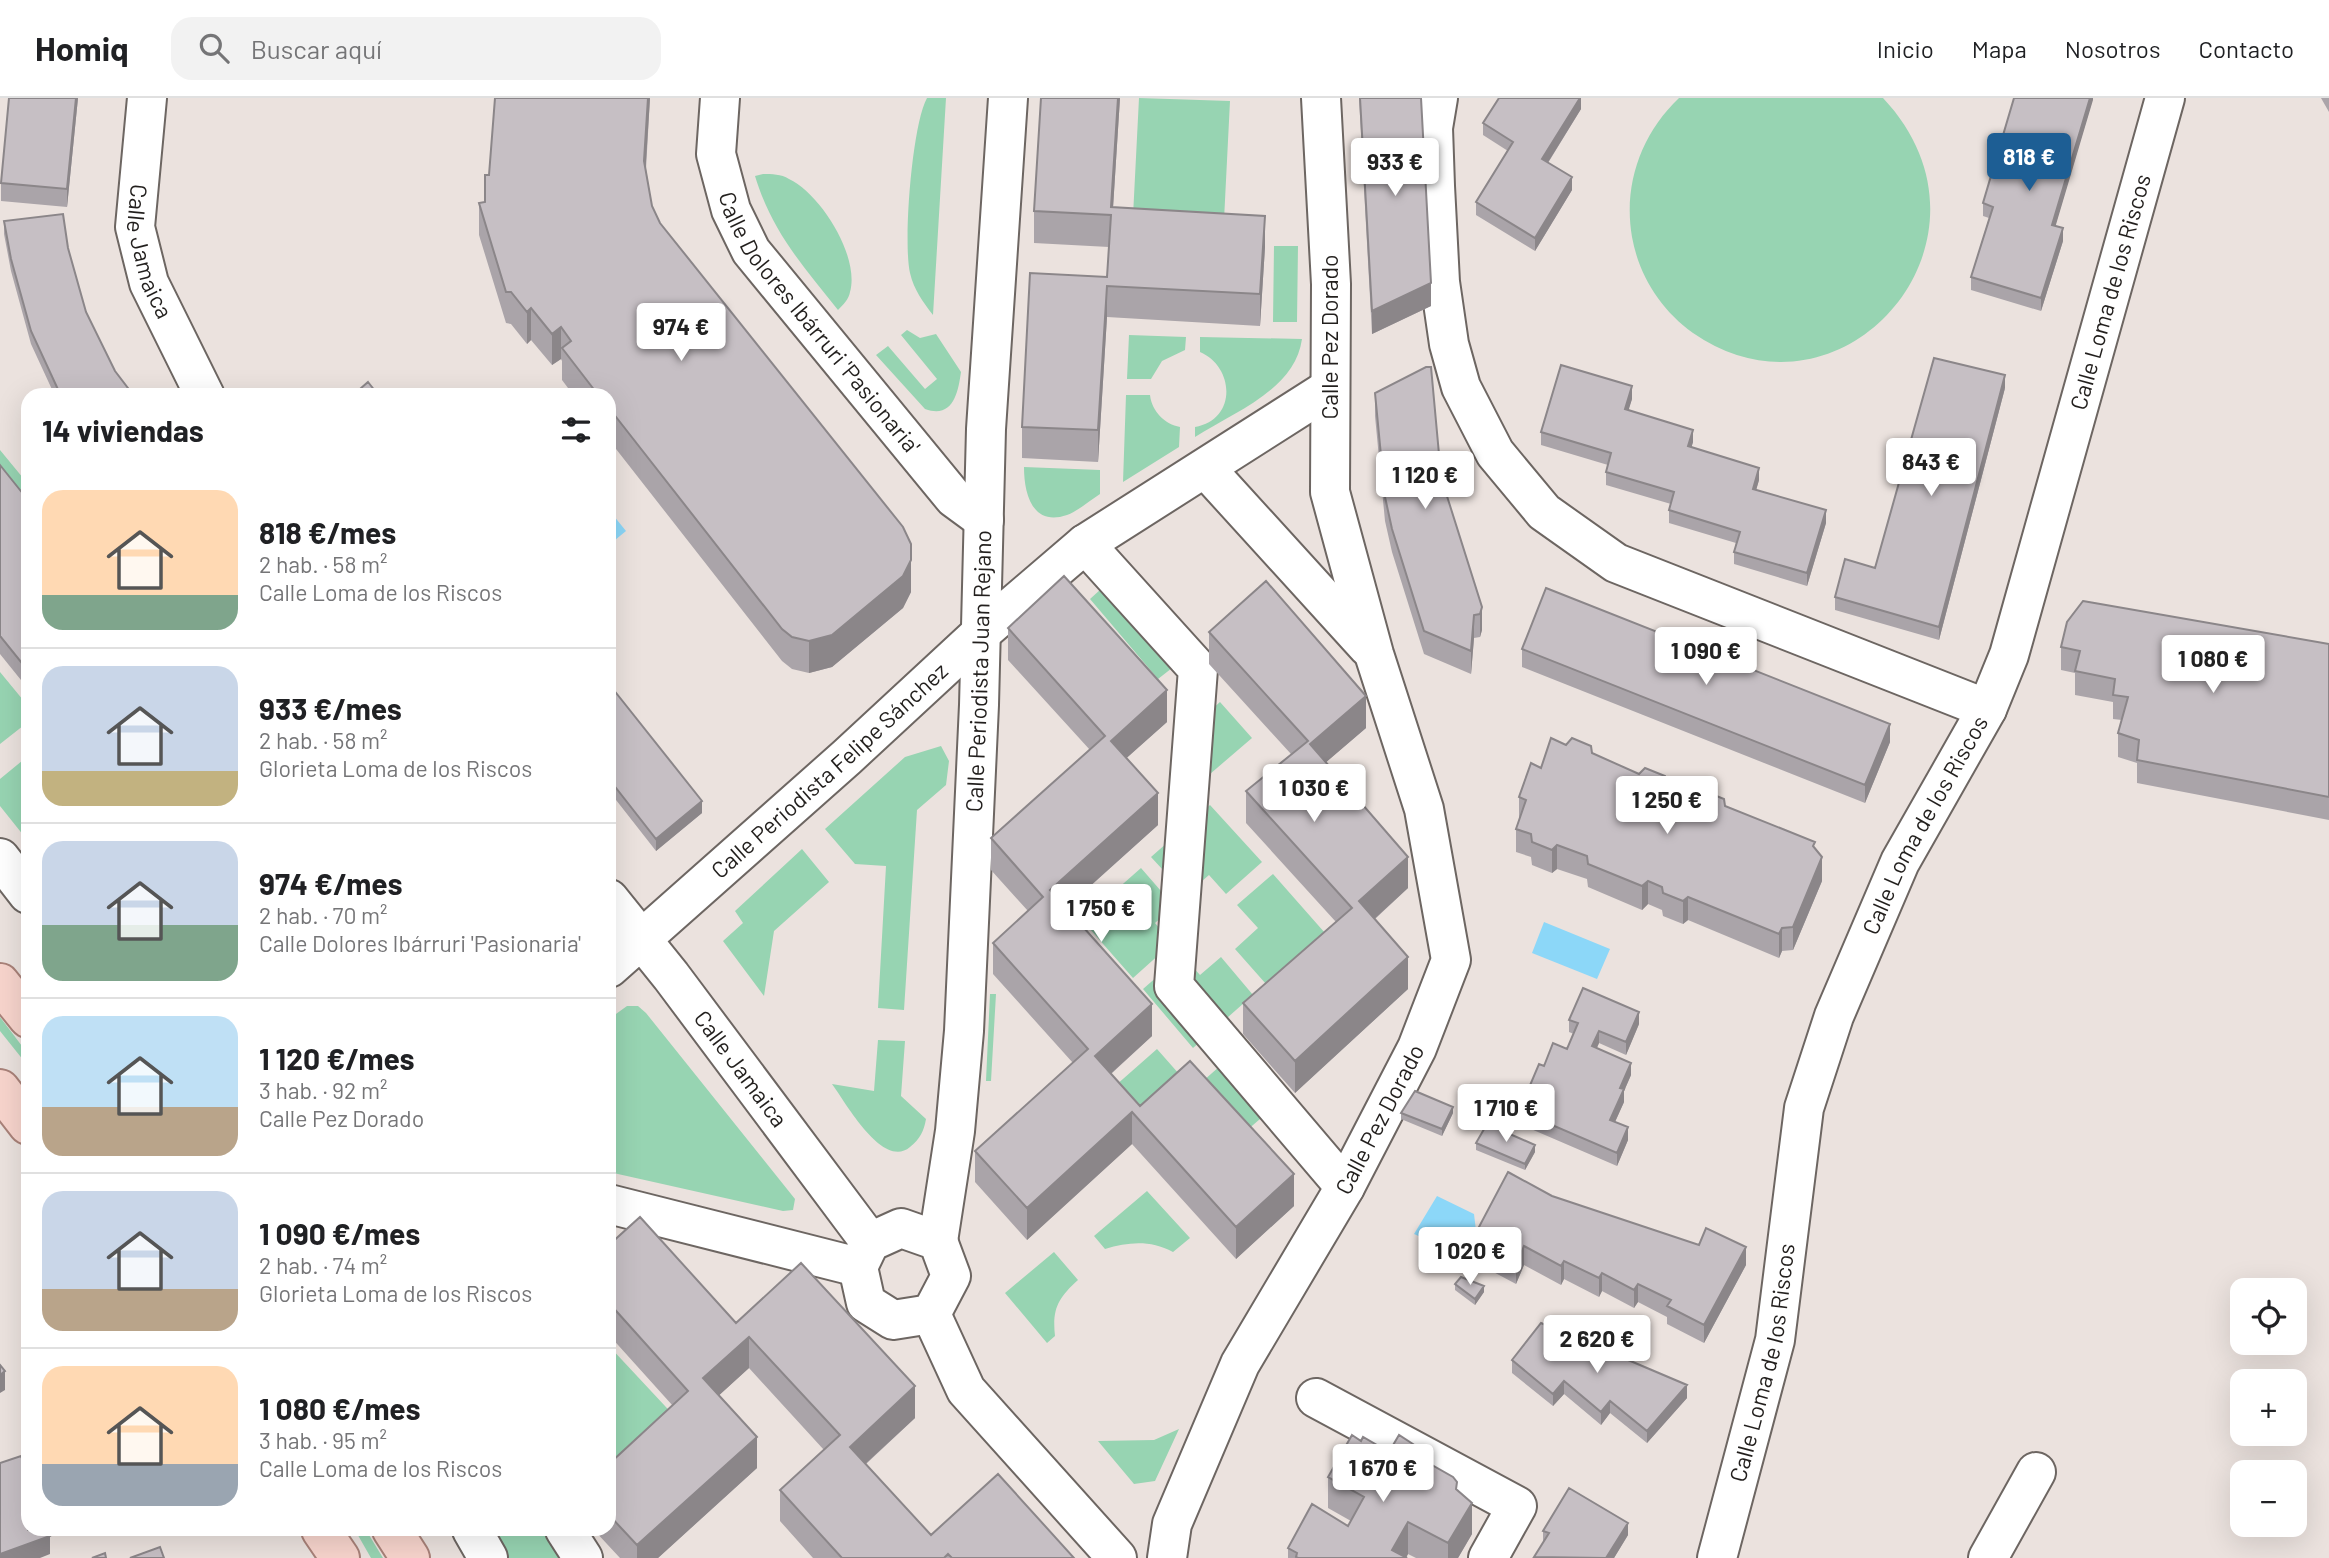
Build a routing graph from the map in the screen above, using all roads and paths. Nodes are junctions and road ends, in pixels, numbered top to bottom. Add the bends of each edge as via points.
1 (147, 98) edge
2 (720, 98) edge
3 (1009, 98) edge
4 (1321, 98) edge
5 (1438, 98) edge
6 (2165, 98) edge
7 (201, 388) edge
8 (1330, 388) junction
9 (1206, 469) junction
10 (984, 520) junction
11 (1085, 544) junction
12 (981, 633) junction
13 (1374, 654) junction
14 (1987, 709) junction
15 (0, 858) edge
16 (21, 885) edge
17 (616, 908) edge
18 (641, 939) junction
19 (616, 962) edge
20 (0, 983) edge
21 (21, 1009) edge
22 (0, 1089) edge
23 (21, 1116) edge
24 (1345, 1187) junction
25 (616, 1206) edge
26 (938, 1241) junction
27 (864, 1254) junction
28 (931, 1314) junction
29 (1316, 1398) dead end
30 (2036, 1472) dead end
31 (325, 1536) edge
32 (396, 1536) edge
33 (475, 1536) edge
34 (569, 1536) edge
35 (340, 1558) edge
36 (410, 1558) edge
37 (488, 1558) edge
38 (583, 1558) edge
39 (1117, 1558) edge
40 (1167, 1558) edge
41 (1489, 1558) edge
42 (1717, 1558) edge
43 (1988, 1558) edge

1 - 7 street, Calle Jamaica via 135,227 149,283
2 - 10 street, Calle Dolores Ibárruri 'Pasionaria' via 716,154 731,210 751,251 954,498
3 - 10 street, Calle Periodista Juan Rejano
4 - 8 street, Calle Pez Dorado via 1331,284
5 - 14 street via 1433,128 1440,282 1461,387 1495,453 1544,512 1616,563
6 - 14 street, Calle Loma de los Riscos via 2009,655
8 - 9 street, Calle Periodista Felipe Sánchez
8 - 13 street, Calle Pez Dorado via 1330,492
9 - 11 street, Calle Periodista Felipe Sánchez
9 - 13 street, Calle Pez Dorado
10 - 12 street, Calle Periodista Juan Rejano
11 - 12 street, Calle Periodista Felipe Sánchez
11 - 24 street via 1198,669 1174,986
12 - 18 street, Calle Periodista Felipe Sánchez
12 - 26 street, Calle Periodista Juan Rejano via 964,1031
13 - 24 street, Calle Pez Dorado via 1424,809 1451,960 1417,1048
14 - 42 street, Calle Loma de los Riscos via 1900,862 1834,1016 1804,1108 1775,1340
15 - 16 street
17 - 18 street, Calle Jamaica
18 - 19 street, Calle Periodista Felipe Sánchez
18 - 27 street, Calle Jamaica
20 - 21 main road
22 - 23 main road
24 - 40 street, Calle Pez Dorado via 1240,1364 1172,1524
25 - 27 street
26 - 27 street via 901,1227
26 - 28 street via 951,1276
27 - 28 street via 866,1303 893,1320
28 - 39 street via 966,1390
29 - 41 street via 1517,1506
30 - 43 street
31 - 35 main road
32 - 36 main road
33 - 37 street
34 - 38 street

